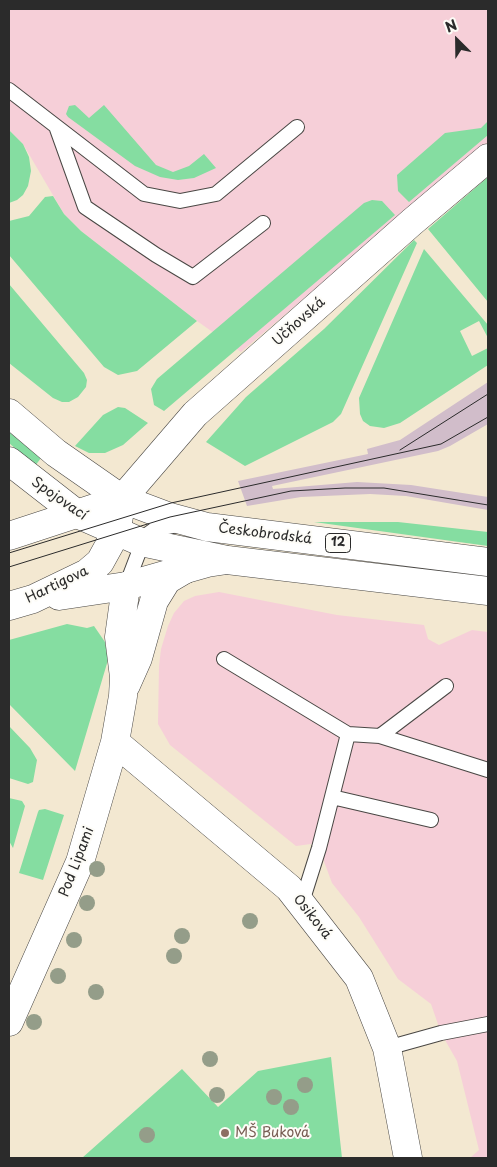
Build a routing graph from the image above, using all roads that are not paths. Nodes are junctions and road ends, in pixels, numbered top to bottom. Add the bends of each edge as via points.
1 (9, 90) edge
2 (297, 127) dead end
3 (57, 128) junction
4 (488, 158) edge
5 (263, 223) dead end
6 (9, 413) edge
7 (9, 461) edge
8 (122, 499) junction
9 (77, 514) junction
10 (207, 527) junction
11 (116, 533) junction
12 (9, 536) edge
13 (141, 542) junction
14 (228, 560) junction
15 (488, 562) edge
16 (184, 570) junction
17 (126, 586) junction
18 (488, 591) edge
19 (21, 603) edge
20 (224, 659) dead end
21 (446, 686) dead end
22 (123, 696) junction
23 (348, 734) junction
24 (380, 736) junction
25 (115, 742) junction
26 (488, 770) edge
27 (332, 796) junction
28 (431, 820) dead end
29 (302, 902) junction
30 (9, 1022) edge
31 (488, 1024) edge
32 (387, 1048) junction
33 (408, 1158) edge

1 - 3 lane
2 - 3 lane via 216,194 180,201 144,194
3 - 5 lane via 85,207 193,277
4 - 8 street, Učňovská via 195,414
6 - 8 street via 56,453
7 - 9 street, Spojovací
8 - 9 street
8 - 10 street, Českobrodská / 12
8 - 11 street, Hartigova
9 - 11 street, Spojovací
9 - 12 street
10 - 13 lane via 164,527 150,532
10 - 15 street, Českobrodská / 12
11 - 13 street, Spojovací
11 - 19 street, Hartigova via 100,562 87,573
13 - 14 street
13 - 17 lane
14 - 16 street
14 - 18 street, 12
16 - 17 street
16 - 22 street, Pod Lipami via 167,580 154,601
17 - 19 street
17 - 22 street, Pod Lipami via 119,637
20 - 23 lane
21 - 24 lane
22 - 25 street, Pod Lipami
23 - 24 lane
23 - 27 lane
24 - 26 lane
25 - 29 street, Osiková
25 - 30 street, Pod Lipami via 80,862
27 - 28 lane
27 - 29 lane
29 - 32 street, Osiková via 359,978
31 - 32 lane
32 - 33 street, Osiková

